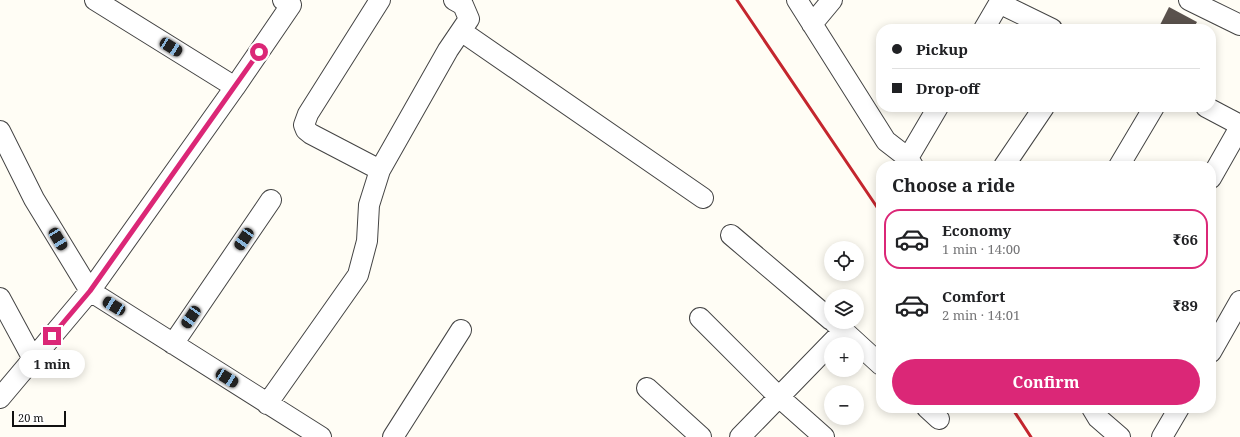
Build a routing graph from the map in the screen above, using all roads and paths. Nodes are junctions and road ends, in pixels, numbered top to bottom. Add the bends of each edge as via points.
1 (95, 0) edge
2 (380, 0) edge
3 (454, 0) edge
4 (797, 0) edge
5 (832, 0) edge
6 (1189, 0) edge
7 (1000, 1) edge
8 (290, 2) edge
9 (812, 24) junction
10 (987, 24) edge
11 (1043, 24) edge
12 (1240, 26) edge
13 (461, 31) junction
14 (235, 86) junction
15 (935, 112) edge
16 (1041, 112) edge
17 (1151, 112) edge
18 (1215, 112) edge
19 (1240, 126) edge
20 (0, 131) edge
21 (909, 161) edge
22 (911, 161) edge
23 (1007, 161) edge
24 (1122, 161) edge
25 (1216, 169) edge
26 (380, 170) junction
27 (703, 198) dead end
28 (271, 200) dead end
29 (731, 235) dead end
30 (90, 291) junction
31 (0, 298) edge
32 (1240, 302) edge
33 (824, 314) edge
34 (700, 318) dead end
35 (832, 329) edge
36 (841, 329) edge
37 (461, 330) dead end
38 (1216, 343) edge
39 (173, 344) junction
40 (33, 359) junction
41 (876, 360) edge
42 (647, 388) dead end
43 (779, 397) junction
44 (0, 398) edge
45 (267, 404) junction
46 (1095, 413) edge
47 (1176, 413) edge
48 (321, 437) edge
49 (393, 437) edge
50 (701, 437) edge
51 (740, 437) edge
52 (824, 437) edge
53 (1120, 437) edge
54 (1162, 437) edge

1 - 14 street
2 - 26 street via 308,114 304,125 311,134
3 - 13 street via 463,5 469,19
4 - 9 street
5 - 9 street
6 - 12 street
7 - 10 street
7 - 11 street
8 - 14 street
9 - 21 street via 886,141
13 - 26 street
13 - 27 street
14 - 30 street
15 - 22 street
16 - 23 street
17 - 24 street
18 - 19 street
19 - 25 street
20 - 30 street via 34,199
26 - 45 street via 369,205 367,241 358,275
28 - 39 street
29 - 33 street
30 - 39 street
30 - 40 street
31 - 40 street
32 - 38 street
34 - 43 street
35 - 43 street
36 - 41 street
37 - 49 street
39 - 45 street
40 - 44 street
42 - 50 street
43 - 51 street
43 - 52 street
45 - 48 street
46 - 53 street
47 - 54 street

